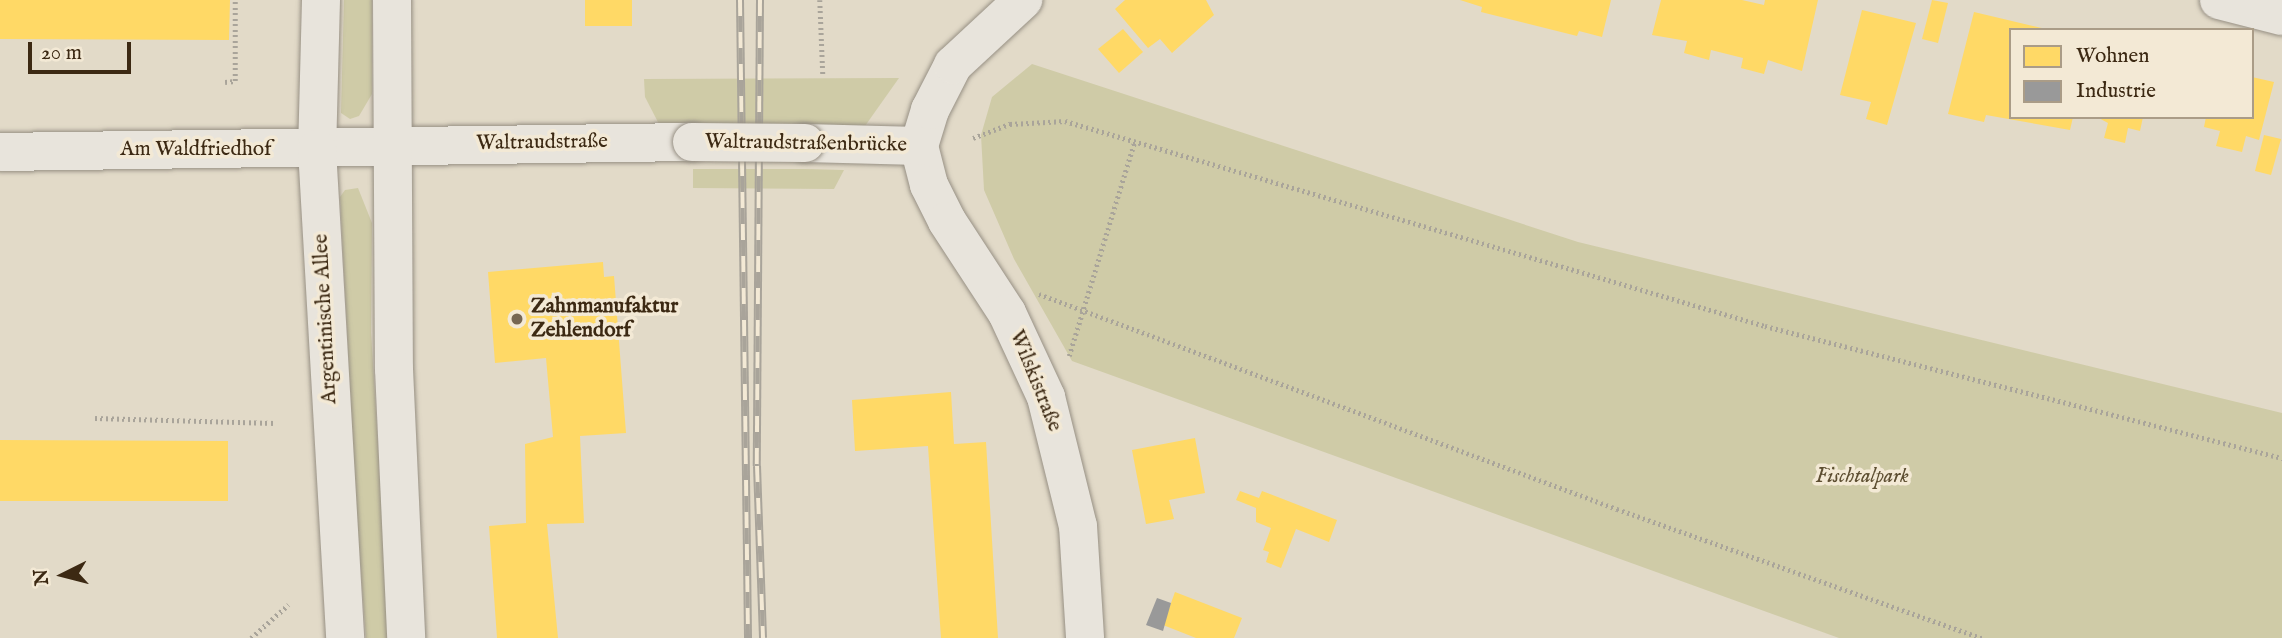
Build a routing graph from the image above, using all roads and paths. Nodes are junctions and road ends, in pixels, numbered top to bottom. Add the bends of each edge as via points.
1 (235, 0) edge
2 (321, 0) edge
3 (392, 0) edge
4 (820, 0) edge
5 (1023, 0) edge
6 (2219, 0) edge
7 (2282, 16) edge
8 (823, 75) dead end
9 (225, 82) dead end
10 (972, 138) dead end
11 (692, 142) joint
12 (1134, 143) junction
13 (391, 145) junction
14 (919, 146) junction
15 (317, 149) junction
16 (0, 152) edge
17 (1025, 288) dead end
18 (1083, 314) junction
19 (1068, 359) dead end
20 (95, 418) dead end
21 (276, 423) dead end
22 (2282, 458) edge
23 (288, 605) dead end
24 (251, 638) edge
25 (345, 638) edge
26 (406, 638) edge
27 (1085, 638) edge
28 (1982, 638) edge

1 - 9 path via 235,81
2 - 15 street, Argentinische Allee
3 - 13 street
4 - 8 path
5 - 14 street via 953,65 930,110
6 - 7 street
10 - 12 path via 1010,124 1062,120
11 - 13 street, Waltraudstraße
11 - 14 street, Waltraudstraßenbrücke, bridge
12 - 18 path
12 - 22 path via 1765,326
13 - 15 street, Am Waldfriedhof
13 - 26 street via 394,382
14 - 27 street, Wilskistraße via 929,185 947,221 1007,313 1046,397 1078,526
15 - 16 street, Am Waldfriedhof
15 - 25 street, Argentinische Allee
17 - 18 path
18 - 19 path
18 - 28 path
20 - 21 path
23 - 24 path

